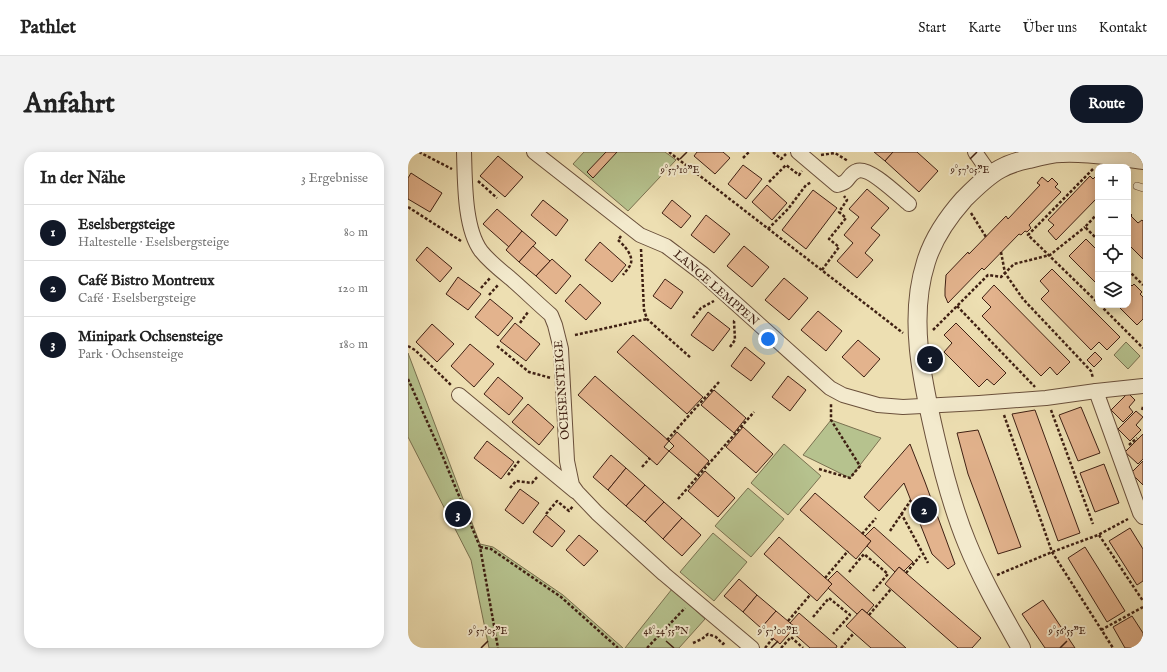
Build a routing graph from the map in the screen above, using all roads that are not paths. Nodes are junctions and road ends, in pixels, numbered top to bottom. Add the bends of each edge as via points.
1 (464, 152) edge
2 (534, 152) edge
3 (798, 152) edge
4 (975, 152) edge
5 (1143, 160) edge
6 (991, 175) junction
7 (909, 204) dead end
8 (1143, 386) edge
9 (1096, 391) junction
10 (459, 395) road end
11 (928, 406) junction
12 (579, 495) junction
13 (1141, 515) edge
14 (752, 648) edge
15 (1021, 648) edge

1 - 12 street, OCHSENSTEIGE via 467,206 474,236 481,251 551,315 553,320 561,349 567,461 572,485
2 - 11 street, LANGE LEMPPEN via 640,235 666,246 703,274 830,388 878,405 902,408
3 - 7 street via 837,186 854,172 866,170
4 - 6 street
5 - 6 street via 1062,153 1010,164
6 - 11 street via 974,188 944,226 925,263 917,304 917,328
8 - 9 street, LANGE LEMPPEN
9 - 11 street, LANGE LEMPPEN via 1046,398
9 - 13 street
10 - 12 street, OCHSENSTEIGE
11 - 15 street via 945,477 967,542 984,581
12 - 14 street, OCHSENSTEIGE via 664,574

